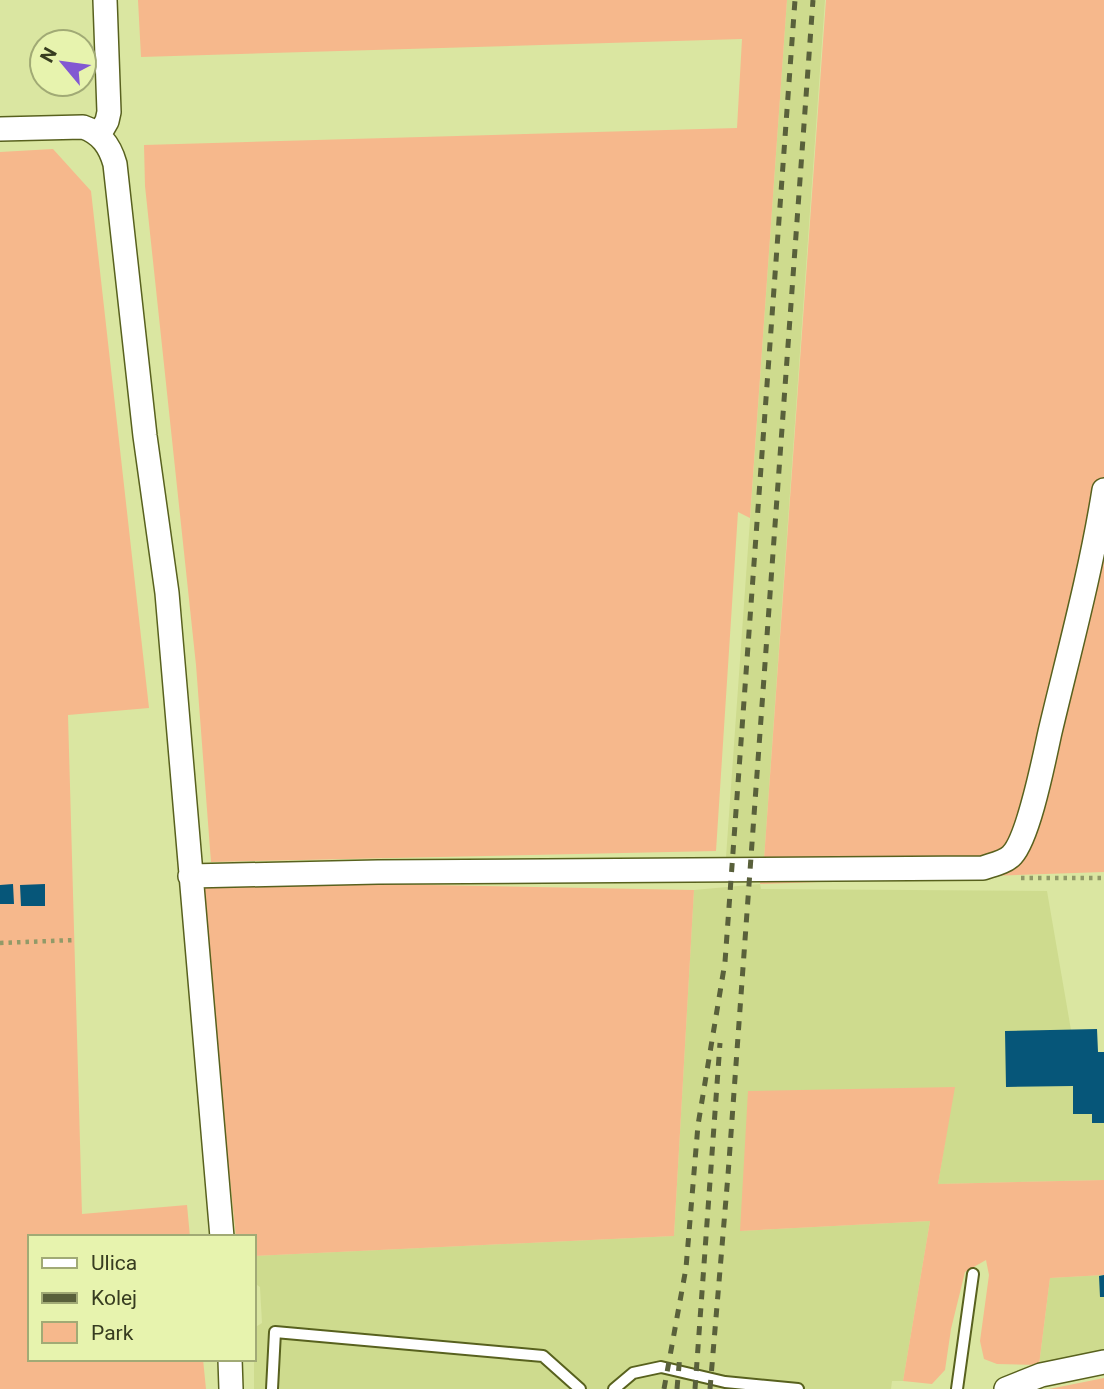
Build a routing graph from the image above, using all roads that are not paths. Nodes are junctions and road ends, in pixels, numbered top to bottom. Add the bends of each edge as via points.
1 (105, 0) edge
2 (0, 129) edge
3 (99, 135) junction
4 (1104, 491) edge
5 (190, 876) junction
6 (222, 1235) edge
7 (973, 1274) dead end
8 (230, 1361) edge
9 (1104, 1362) edge
10 (232, 1389) edge
11 (272, 1389) edge
12 (580, 1389) edge
13 (614, 1389) edge
14 (797, 1389) edge
15 (957, 1389) edge
16 (1006, 1389) edge

1 - 3 street via 109,112
2 - 3 street via 71,126
3 - 5 street via 115,163 167,593
4 - 5 street via 1037,791 1021,840 1011,856 1000,862 983,868
5 - 6 street
7 - 15 lane
8 - 10 street
9 - 16 street via 1041,1375
11 - 12 lane via 275,1332 543,1356
13 - 14 lane via 633,1373 661,1367 724,1382

